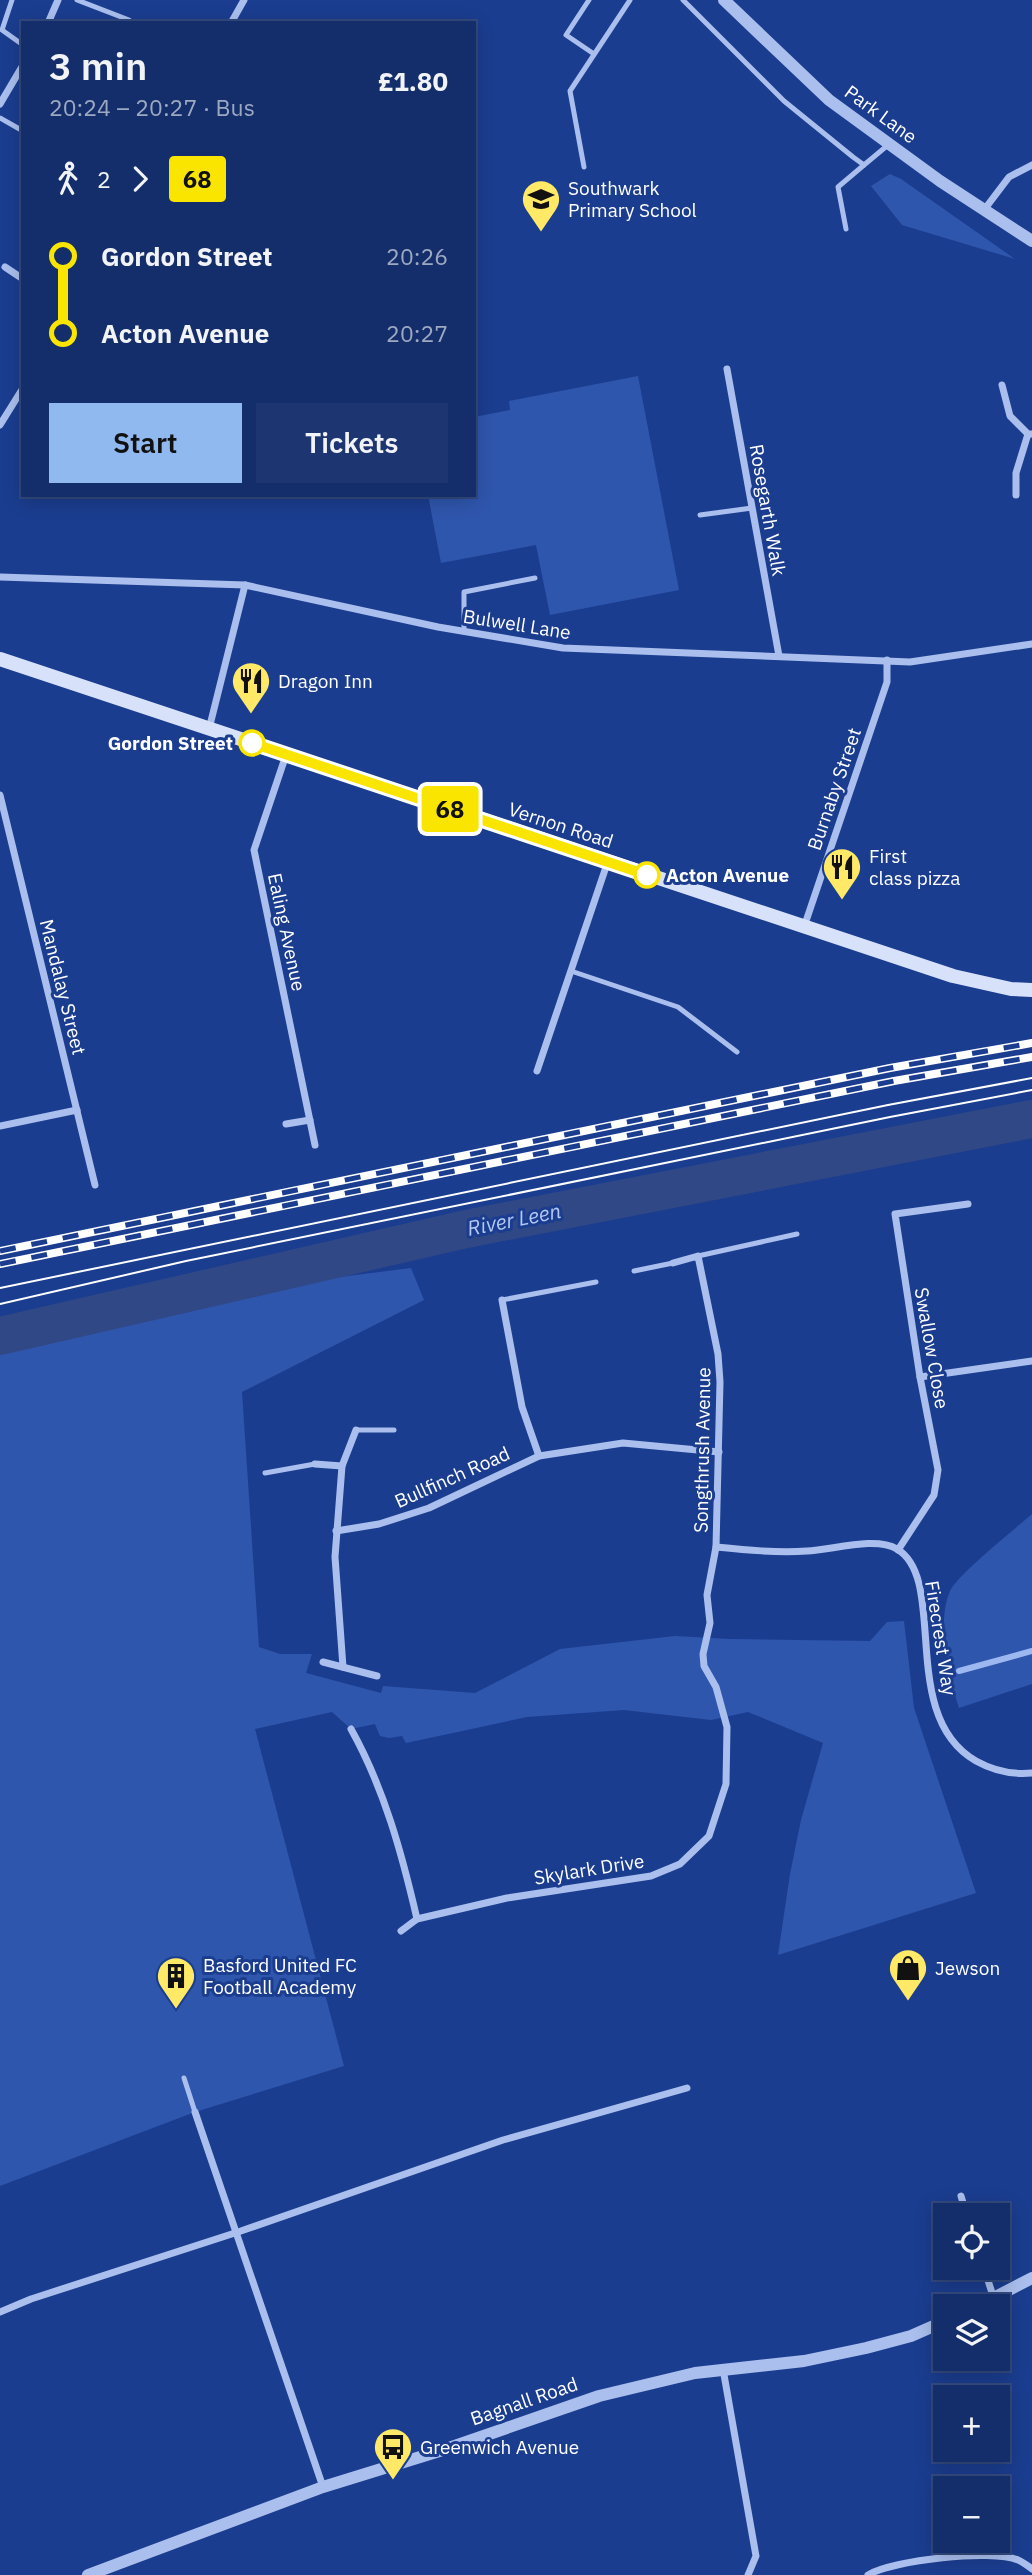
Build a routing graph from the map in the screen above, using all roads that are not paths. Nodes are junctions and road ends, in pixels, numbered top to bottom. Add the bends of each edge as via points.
1 (12, 0) edge
2 (58, 0) edge
3 (77, 0) edge
4 (244, 0) edge
5 (589, 0) edge
6 (630, 0) edge
7 (683, 0) edge
8 (724, 0) edge
9 (129, 20) dead end
10 (49, 21) edge
11 (231, 21) edge
12 (21, 44) edge
13 (594, 54) junction
14 (21, 68) edge
15 (0, 104) edge
16 (0, 118) edge
17 (21, 130) edge
18 (889, 144) junction
19 (864, 165) junction
20 (1032, 165) edge
21 (584, 167) dead end
22 (984, 210) junction
23 (846, 229) dead end
24 (1032, 241) edge
25 (5, 267) dead end
26 (21, 278) edge
27 (727, 369) dead end
28 (1002, 385) dead end
29 (21, 391) edge
30 (0, 425) edge
31 (1030, 434) edge
32 (1016, 495) dead end
33 (752, 508) junction
34 (700, 515) dead end
35 (0, 577) edge
36 (534, 578) dead end
37 (245, 585) junction
38 (464, 632) junction
39 (1032, 644) edge
40 (779, 656) junction
41 (0, 659) edge
42 (887, 660) junction
43 (209, 729) junction
44 (286, 755) junction
45 (0, 795) edge
46 (608, 861) junction
47 (804, 927) junction
48 (571, 971) junction
49 (1032, 990) edge
50 (737, 1052) dead end
51 (537, 1071) dead end
52 (77, 1110) junction
53 (310, 1120) junction
54 (286, 1124) dead end
55 (0, 1126) edge
56 (315, 1144) dead end
57 (95, 1185) dead end
58 (968, 1204) dead end
59 (797, 1234) dead end
60 (698, 1256) junction
61 (673, 1263) joint
62 (634, 1271) dead end
63 (596, 1282) dead end
64 (502, 1300) joint
65 (1032, 1361) edge
66 (920, 1377) junction
67 (356, 1430) joint
68 (394, 1430) dead end
69 (719, 1452) junction
70 (539, 1456) junction
71 (315, 1464) joint
72 (342, 1466) junction
73 (265, 1473) dead end
74 (336, 1531) junction
75 (716, 1548) junction
76 (898, 1550) junction
77 (323, 1662) dead end
78 (343, 1667) junction
79 (377, 1676) dead end
80 (351, 1729) dead end
81 (1032, 1773) edge
82 (417, 1919) junction
83 (401, 1931) dead end
84 (184, 2078) dead end
85 (687, 2088) dead end
86 (195, 2112) joint
87 (961, 2196) dead end
88 (963, 2203) edge
89 (238, 2232) junction
90 (1032, 2278) edge
91 (1002, 2294) edge
92 (0, 2312) edge
93 (933, 2326) edge
94 (723, 2369) junction
95 (323, 2487) junction
96 (1031, 2567) edge
97 (88, 2575) edge
98 (748, 2575) edge
99 (868, 2575) edge

1 - 12 lane via 2,30
2 - 10 street
3 - 9 lane
4 - 11 street
5 - 13 lane via 566,35
6 - 13 lane
7 - 19 lane via 784,101
8 - 18 street, Park Lane via 829,100
13 - 21 lane via 569,91
14 - 15 street
16 - 17 lane
18 - 19 lane
18 - 22 street, Park Lane
19 - 23 lane via 838,187
20 - 22 street via 1009,177
22 - 24 street, Park Lane
25 - 26 street
27 - 33 street, Rosegarth Walk
28 - 31 street via 1010,416
29 - 30 street
31 - 32 street via 1016,473
33 - 34 lane
33 - 40 street, Rosegarth Walk
35 - 37 street, Bulwell Lane
36 - 38 lane via 464,592
37 - 38 street, Bulwell Lane
37 - 43 street
38 - 40 street, Bulwell Lane via 563,648
39 - 42 street, Bulwell Lane via 910,662
40 - 42 street, Bulwell Lane
41 - 43 main road, Vernon Road
42 - 47 street, Burnaby Street via 887,682
43 - 44 main road, Vernon Road
44 - 46 main road, Vernon Road
44 - 53 street, Ealing Avenue via 254,850
45 - 52 street, Mandalay Street
46 - 47 main road, Vernon Road
46 - 48 street
47 - 49 main road, Vernon Road via 953,976
48 - 50 lane via 678,1007
48 - 51 street
52 - 55 street
52 - 57 street, Mandalay Street
53 - 54 street
53 - 56 street, Ealing Avenue
58 - 66 street, Swallow Close via 895,1214
59 - 60 lane
60 - 61 street
60 - 69 street, Songthrush Avenue via 718,1354
61 - 62 lane
63 - 64 lane
64 - 70 street, Bullfinch Road via 522,1407
65 - 66 street
66 - 76 street, Swallow Close via 939,1470 934,1495
67 - 68 lane
67 - 72 street
69 - 70 street, Bullfinch Road via 623,1443
69 - 75 street, Songthrush Avenue
70 - 74 street, Bullfinch Road via 429,1508 379,1524
71 - 72 street
71 - 73 lane
72 - 74 street
74 - 78 street
75 - 76 street via 806,1552 874,1544
75 - 82 street, Skylark Drive via 707,1595 710,1623 703,1661 727,1727 726,1784 709,1836 680,1864 651,1876 507,1898
76 - 81 street, Firecrest Way via 916,1575 931,1690 946,1734 967,1756 985,1766
77 - 78 street
78 - 79 street
80 - 82 street via 369,1760 385,1806
82 - 83 street, Skylark Drive
84 - 86 lane
85 - 89 street via 503,2140
86 - 89 street
87 - 88 street
89 - 92 street
89 - 95 street
90 - 91 street
93 - 94 street, Bagnall Road via 911,2336 804,2361
94 - 95 street, Bagnall Road via 598,2396
94 - 98 street via 756,2556
95 - 97 street, Bagnall Road
96 - 99 street via 992,2555 900,2564

